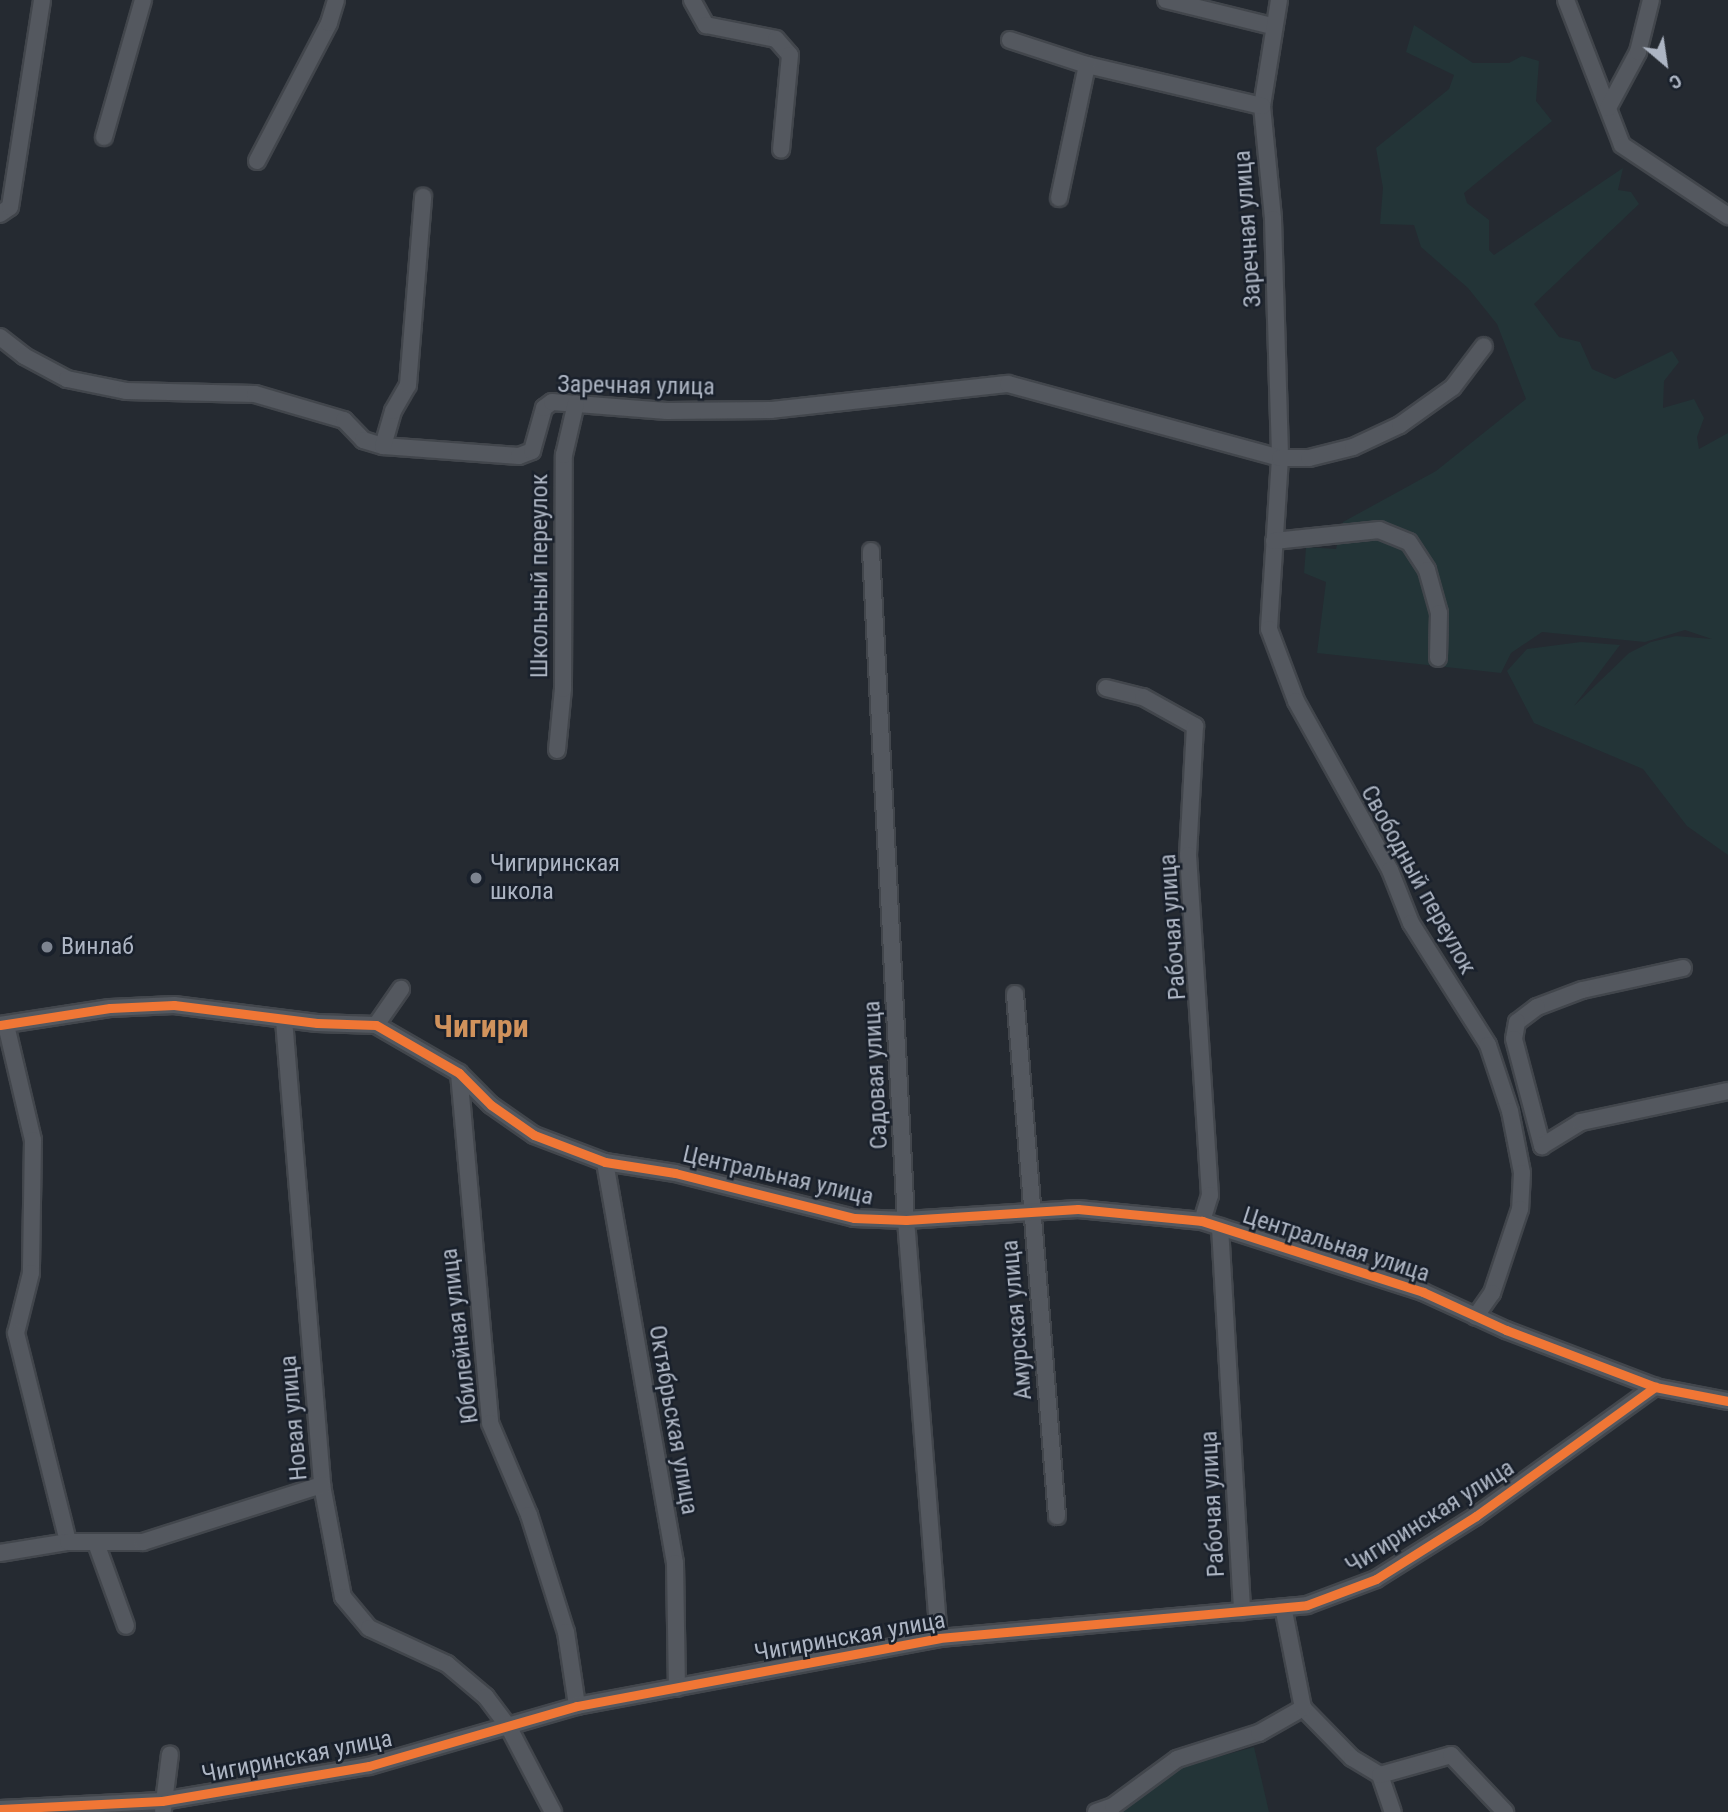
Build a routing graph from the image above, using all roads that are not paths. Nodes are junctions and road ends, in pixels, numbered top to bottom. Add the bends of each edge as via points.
1 (42, 0) edge
2 (143, 0) edge
3 (336, 0) edge
4 (692, 0) edge
5 (1166, 0) edge
6 (1279, 0) edge
7 (1566, 0) edge
8 (1651, 0) edge
9 (1272, 26) junction
10 (1010, 40) dead end
11 (1087, 65) junction
12 (1262, 106) junction
13 (1608, 108) junction
14 (104, 137) dead end
15 (781, 150) dead end
16 (257, 161) dead end
17 (423, 197) dead end
18 (1059, 198) dead end
19 (0, 215) edge
20 (1728, 216) edge
21 (0, 337) edge
22 (1484, 346) dead end
23 (576, 403) junction
24 (383, 446) junction
25 (1280, 458) junction
26 (1274, 541) junction
27 (871, 551) dead end
28 (1438, 658) dead end
29 (1107, 688) dead end
30 (557, 750) dead end
31 (1683, 968) dead end
32 (401, 989) dead end
33 (1015, 993) dead end
34 (284, 1020) junction
35 (3, 1025) edge
36 (376, 1025) junction
37 (459, 1073) junction
38 (1728, 1091) edge
39 (606, 1162) junction
40 (1030, 1211) junction
41 (906, 1220) junction
42 (1202, 1221) junction
43 (1220, 1227) junction
44 (1475, 1317) junction
45 (1656, 1387) junction
46 (1728, 1401) edge
47 (322, 1485) junction
48 (1057, 1516) dead end
49 (68, 1542) junction
50 (96, 1543) junction
51 (0, 1553) edge
52 (1242, 1611) junction
53 (1284, 1611) junction
54 (126, 1626) dead end
55 (939, 1638) junction
56 (677, 1688) junction
57 (577, 1706) junction
58 (1303, 1707) junction
59 (508, 1726) junction
60 (170, 1754) dead end
61 (1380, 1775) junction
62 (162, 1807) edge
63 (0, 1809) edge
64 (553, 1812) edge
65 (1096, 1812) edge
66 (1393, 1812) edge
67 (1505, 1812) edge

1 - 19 street via 10,206
2 - 14 street
3 - 16 street via 329,23
4 - 15 street via 706,25 776,39 790,55
5 - 9 street
6 - 9 street, Заречная улица
7 - 13 street
8 - 13 street via 1638,52
9 - 12 street, Заречная улица
10 - 11 street
11 - 12 street
11 - 18 street
12 - 25 street, Заречная улица via 1273,219
13 - 20 street via 1622,145
17 - 24 street via 408,385 393,411
21 - 24 street, Заречная улица via 24,356 68,379 126,391 255,394 344,420 363,440
22 - 25 street, Заречная улица via 1453,387 1400,425 1353,447 1309,458
23 - 24 street, Заречная улица via 552,402 544,408 537,443 532,451 519,456
23 - 25 street, Заречная улица via 667,411 771,410 1008,384
23 - 30 street, Школьный переулок via 564,455 562,690
25 - 26 street, Свободный переулок
26 - 28 street via 1380,530 1409,542 1427,570 1439,614
26 - 44 street, Свободный переулок via 1269,629 1274,650 1314,736 1390,870 1411,923 1488,1045 1510,1111 1522,1173 1520,1209 1492,1293
27 - 41 street, Садовая улица
29 - 42 street, Рабочая улица via 1143,697 1195,726 1188,855 1210,1195
31 - 38 street via 1582,990 1537,1007 1517,1022 1514,1038 1542,1146 1581,1122
32 - 36 street
33 - 40 street, Амурская улица
34 - 35 street, Центральная улица via 174,1005 110,1008
34 - 36 street, Центральная улица
34 - 47 street, Новая улица
35 - 49 street via 33,1140 31,1273 16,1333
36 - 37 street, Центральная улица
37 - 39 street, Центральная улица via 491,1105 534,1135
37 - 57 street, Юбилейная улица via 489,1423 529,1515 566,1632
39 - 41 street, Центральная улица via 675,1172 854,1218
39 - 56 street, Октябрьская улица via 675,1563
40 - 41 street, Центральная улица
40 - 42 street, Центральная улица via 1078,1209
40 - 48 street, Амурская улица
41 - 55 street, Садовая улица
42 - 43 street, Центральная улица
43 - 44 street, Центральная улица via 1423,1293
43 - 52 street, Рабочая улица
44 - 45 street, Центральная улица
45 - 46 street, Центральная улица
45 - 53 street, Чигиринская улица via 1476,1516 1376,1579
47 - 50 street via 143,1542
47 - 59 street, Новая улица via 345,1603 380,1635 447,1664 486,1697
49 - 50 street
49 - 51 street
50 - 54 street
52 - 53 street, Чигиринская улица
52 - 55 street, Чигиринская улица
53 - 58 street
55 - 56 street, Чигиринская улица
56 - 57 street, Чигиринская улица
57 - 59 street, Чигиринская улица
58 - 61 street via 1352,1758
58 - 65 street via 1259,1733 1177,1759 1113,1806
59 - 62 street, Чигиринская улица via 369,1766
59 - 64 street, Новая улица
60 - 62 street
61 - 66 street
61 - 67 street via 1451,1755
62 - 63 street, Чигиринская улица

